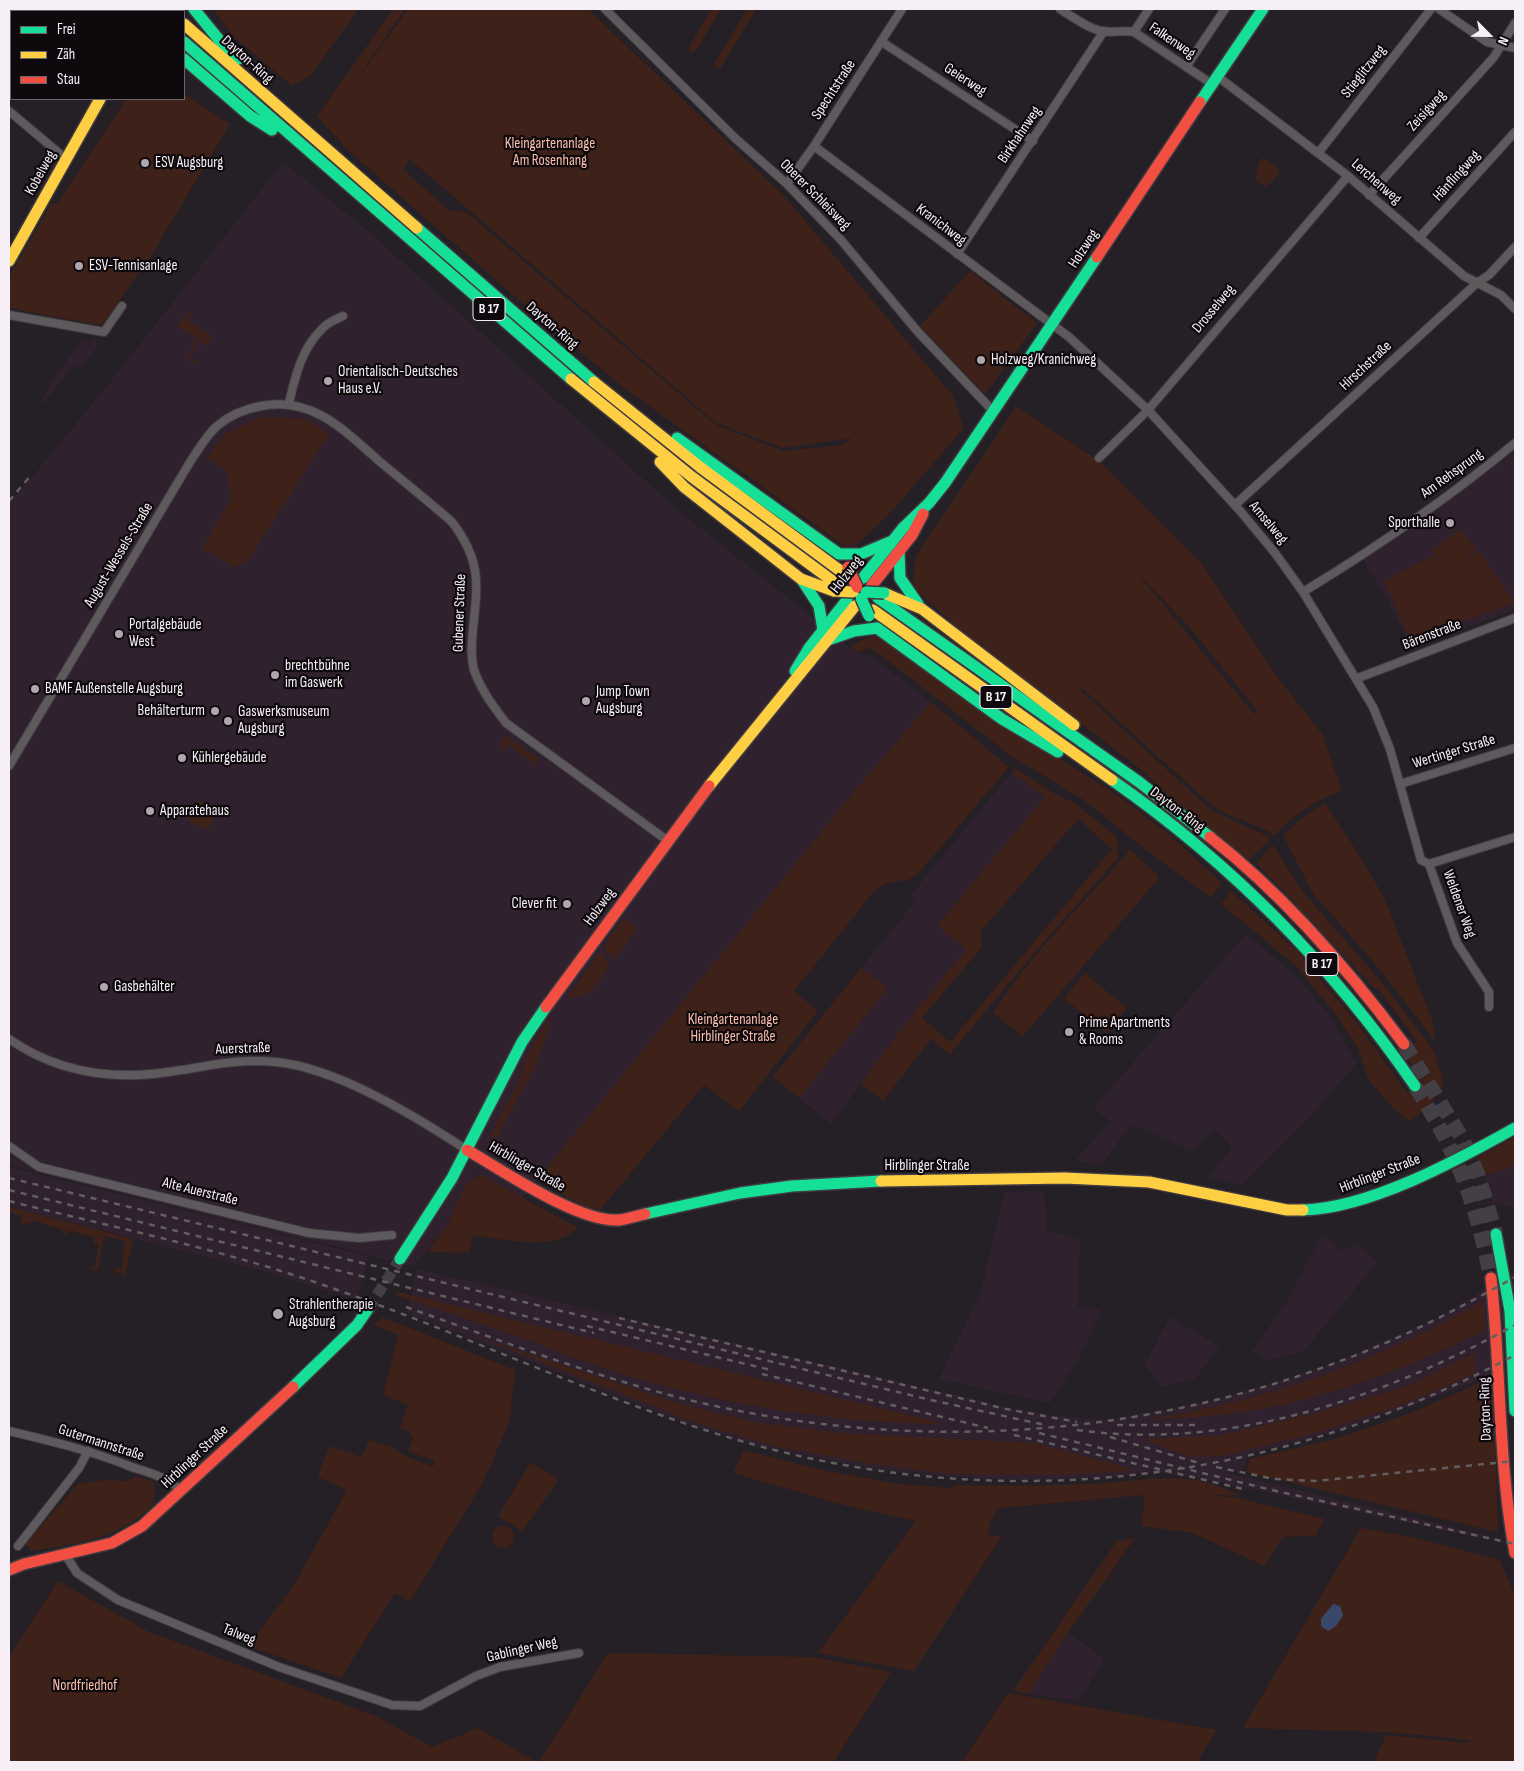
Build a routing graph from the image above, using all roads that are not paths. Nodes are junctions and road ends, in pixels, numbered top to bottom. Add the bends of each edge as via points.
1 (181, 9) edge
2 (605, 9) edge
3 (902, 9) edge
4 (1060, 9) edge
5 (1149, 9) edge
6 (1225, 9) edge
7 (1262, 9) edge
8 (1431, 9) edge
9 (1440, 9) edge
10 (195, 11) edge
11 (1515, 23) edge
12 (185, 25) edge
13 (1104, 32) junction
14 (1134, 32) junction
15 (882, 42) junction
16 (185, 43) edge
17 (1503, 44) junction
18 (1515, 48) edge
19 (185, 60) edge
20 (1186, 67) junction
21 (1214, 80) junction
22 (99, 100) edge
23 (9, 111) edge
24 (304, 130) junction
25 (1515, 132) edge
26 (1033, 141) junction
27 (300, 144) junction
28 (814, 146) junction
29 (1318, 152) junction
30 (66, 159) junction
31 (1348, 176) junction
32 (787, 184) junction
33 (1370, 195) junction
34 (1419, 238) junction
35 (1515, 247) edge
36 (957, 254) junction
37 (9, 261) edge
38 (1477, 283) junction
39 (122, 306) dead end
40 (1515, 309) edge
41 (9, 315) edge
42 (343, 316) dead end
43 (1052, 325) junction
44 (289, 403) junction
45 (1148, 410) junction
46 (994, 412) junction
47 (644, 422) junction
48 (641, 437) junction
49 (1515, 443) edge
50 (1099, 458) dead end
51 (1235, 505) junction
52 (895, 546) junction
53 (839, 554) junction
54 (847, 571) junction
55 (801, 579) junction
56 (836, 588) junction
57 (859, 592) junction
58 (1303, 592) junction
59 (881, 596) junction
60 (922, 609) junction
61 (871, 613) junction
62 (1515, 618) edge
63 (877, 628) junction
64 (825, 635) junction
65 (1358, 678) junction
66 (1515, 748) edge
67 (9, 766) edge
68 (1125, 772) junction
69 (1400, 784) junction
70 (1119, 785) junction
71 (1515, 837) edge
72 (668, 840) junction
73 (1429, 864) junction
74 (1489, 1007) dead end
75 (9, 1039) edge
76 (1404, 1044) tunnel mouth
77 (1415, 1086) tunnel mouth
78 (1515, 1128) edge
79 (9, 1146) edge
80 (467, 1150) junction
81 (1496, 1234) tunnel mouth
82 (392, 1236) dead end
83 (400, 1259) tunnel mouth
84 (1491, 1278) tunnel mouth
85 (368, 1309) tunnel mouth
86 (1515, 1411) edge
87 (9, 1431) edge
88 (88, 1451) junction
89 (180, 1490) junction
90 (18, 1546) dead end
91 (1515, 1553) edge
92 (65, 1554) junction
93 (9, 1570) edge
94 (579, 1653) dead end
95 (420, 1706) joint

1 - 10 main road
2 - 32 street, Oberer Schleisweg
3 - 15 street, Spechtstraße
4 - 13 street, Falkenweg
5 - 14 street
6 - 20 street
7 - 21 main road, Holzweg
8 - 29 street, Stieglitzweg
9 - 17 street via 1487,42
10 - 24 main road via 224,46 274,91
11 - 17 street, Zeisigweg
12 - 24 main road, Dayton-Ring / B 17
13 - 14 street, Falkenweg
13 - 26 street, Birkhahnweg
14 - 20 street, Falkenweg
15 - 26 street, Geierweg
15 - 28 street, Spechtstraße
16 - 27 main road, Dayton-Ring / B 17
17 - 18 street
17 - 33 street, Zeisigweg
19 - 27 main road via 250,116
20 - 21 street, Falkenweg
21 - 29 street, Lerchenweg
21 - 43 main road, Holzweg
22 - 30 main road, Kobelweg
23 - 30 street
24 - 47 main road, Dayton-Ring / B 17
25 - 34 street, Hänflingweg
26 - 36 street, Birkhahnweg
27 - 48 main road, Dayton-Ring / B 17
28 - 32 street, Spechtstraße
28 - 36 street, Kranichweg
29 - 31 street, Lerchenweg
30 - 37 main road, Kobelweg
31 - 33 street, Lerchenweg
31 - 45 street, Drosselweg
32 - 46 street, Oberer Schleisweg
33 - 34 street, Lerchenweg
34 - 38 street, Lerchenweg
35 - 38 street, Hirschstraße
36 - 43 street, Kranichweg
38 - 40 street, Lerchenweg via 1501,295
38 - 51 street, Hirschstraße
39 - 41 street via 104,332
42 - 44 street via 324,326 314,338 297,372
43 - 45 street, Amselweg via 1110,373
43 - 46 main road, Holzweg
44 - 67 street, August-Wessels-Straße via 242,411 224,420 209,435
44 - 72 street, Gubener Straße via 306,408 339,426 458,530 473,556 477,575 471,643 474,670 488,700 506,723
45 - 50 street, Drosselweg
45 - 51 street, Amselweg
46 - 52 main road, Holzweg
47 - 53 main road via 698,451
47 - 54 main road, Dayton-Ring / B 17 via 755,508
48 - 55 main road via 684,487
48 - 56 main road, Dayton-Ring / B 17
49 - 58 street, Am Rehsprung via 1479,473 1357,559
51 - 58 street, Amselweg via 1275,552
52 - 53 main road via 861,554
52 - 57 main road, Holzweg
52 - 60 main road via 902,582
53 - 54 main road
54 - 57 main road, bridge
55 - 56 main road
55 - 64 main road via 819,606
56 - 57 main road, bridge
57 - 59 main road, bridge
57 - 61 main road, bridge
57 - 64 main road, Holzweg
58 - 65 street, Amselweg
59 - 60 main road via 899,597
59 - 68 main road, Dayton-Ring / B 17
60 - 68 main road via 1069,720
61 - 63 main road
61 - 70 main road, Dayton-Ring / B 17
62 - 65 street, Bärenstraße
63 - 64 main road
63 - 70 main road via 1002,719
64 - 72 main road, Holzweg
65 - 69 street, Amselweg via 1380,724
66 - 69 street, Wertinger Straße
68 - 76 main road, Dayton-Ring / B 17 via 1257,878 1339,963
69 - 73 street, Weldener Weg via 1421,860
70 - 77 main road, Dayton-Ring / B 17 via 1212,856 1290,930 1356,1005
71 - 73 street
72 - 80 main road, Holzweg via 522,1042
73 - 74 street, Weldener Weg via 1457,943 1489,992
75 - 80 street, Auerstraße via 55,1063 108,1075 151,1075 242,1060 298,1066 357,1088
78 - 80 main road, Hirblinger Straße via 1461,1158 1364,1199 1303,1211 1149,1182 1074,1178 802,1185 740,1193 616,1220 557,1203
79 - 82 street, Alte Auerstraße via 39,1167 309,1233 359,1238
80 - 83 main road, Hirblinger Straße via 430,1215
81 - 86 main road, Dayton-Ring via 1510,1311
84 - 91 main road, Dayton-Ring via 1499,1348 1503,1473
85 - 89 main road, Hirblinger Straße via 337,1346
87 - 88 street, Gutermannstraße
88 - 89 street, Gutermannstraße via 163,1478
88 - 90 street via 79,1468
89 - 92 main road, Hirblinger Straße via 142,1526 126,1536 112,1543
92 - 93 main road, Hirblinger Straße
92 - 95 street, Talweg via 77,1573 118,1600 149,1614 279,1667 392,1705
94 - 95 street, Gablinger Weg via 500,1667

